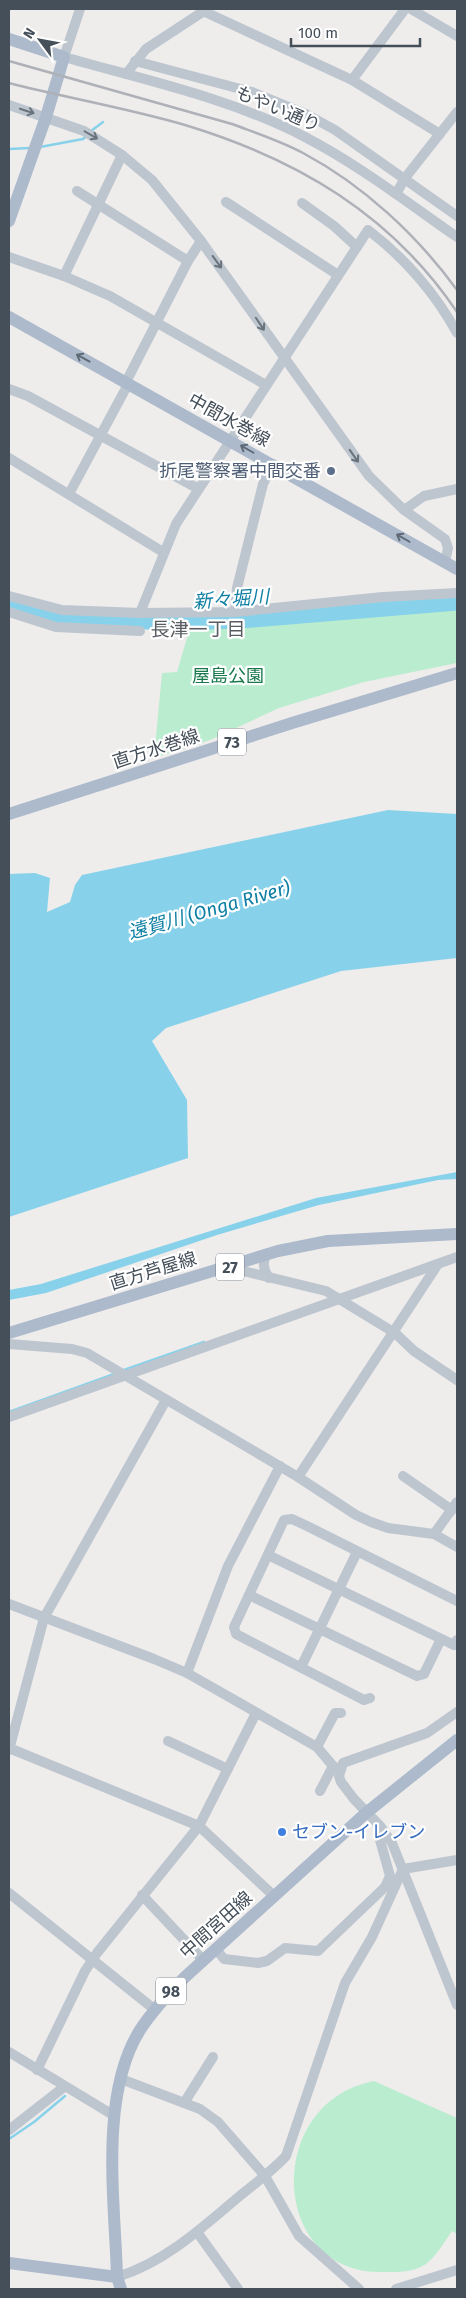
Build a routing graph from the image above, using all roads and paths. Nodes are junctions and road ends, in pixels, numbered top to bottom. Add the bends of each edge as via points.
1 (80, 9) edge
2 (412, 9) edge
3 (205, 10) edge
4 (457, 36) edge
5 (9, 39) edge
6 (64, 57) junction
7 (135, 61) junction
8 (126, 74) junction
9 (352, 80) junction
10 (9, 105) edge
11 (457, 112) edge
12 (46, 117) junction
13 (440, 134) junction
14 (122, 156) junction
15 (405, 178) junction
16 (77, 191) dead end
17 (396, 194) junction
18 (226, 202) dead end
19 (98, 203) junction
20 (302, 203) dead end
21 (457, 216) edge
22 (9, 220) edge
23 (457, 237) edge
24 (201, 241) junction
25 (357, 247) junction
26 (9, 257) edge
27 (188, 261) junction
28 (338, 275) junction
29 (64, 276) junction
30 (9, 317) edge
31 (158, 322) junction
32 (457, 333) edge
33 (284, 359) junction
34 (126, 382) junction
35 (266, 384) junction
36 (9, 389) edge
37 (101, 435) junction
38 (229, 439) junction
39 (9, 458) edge
40 (273, 464) junction
41 (197, 488) junction
42 (457, 489) edge
43 (69, 494) junction
44 (404, 510) junction
45 (163, 552) junction
46 (446, 562) junction
47 (457, 569) edge
48 (457, 593) edge
49 (9, 596) edge
50 (9, 612) edge
51 (235, 612) junction
52 (140, 613) junction
53 (140, 631) dead end
54 (457, 673) edge
55 (9, 814) edge
56 (457, 1234) edge
57 (266, 1255) junction
58 (457, 1257) edge
59 (438, 1264) junction
60 (228, 1267) junction
61 (269, 1278) junction
62 (340, 1299) junction
63 (9, 1333) edge
64 (395, 1333) junction
65 (9, 1344) edge
66 (127, 1376) junction
67 (457, 1380) edge
68 (166, 1400) junction
69 (9, 1417) edge
70 (280, 1466) junction
71 (403, 1476) dead end
72 (298, 1477) junction
73 (454, 1506) edge
74 (434, 1534) junction
75 (457, 1547) edge
76 (357, 1552) junction
77 (268, 1555) junction
78 (339, 1590) junction
79 (249, 1594) junction
80 (457, 1601) edge
81 (9, 1604) edge
82 (44, 1618) junction
83 (320, 1629) junction
84 (441, 1639) junction
85 (456, 1644) edge
86 (301, 1667) junction
87 (187, 1673) junction
88 (370, 1698) dead end
89 (457, 1712) edge
90 (341, 1713) dead end
91 (256, 1714) junction
92 (457, 1740) edge
93 (168, 1741) dead end
94 (317, 1747) junction
95 (9, 1749) edge
96 (336, 1768) junction
97 (228, 1769) junction
98 (320, 1791) dead end
99 (366, 1813) junction
100 (199, 1826) junction
101 (384, 1832) junction
102 (457, 1860) edge
103 (403, 1869) junction
104 (9, 1892) edge
105 (142, 1895) junction
106 (274, 1896) junction
107 (216, 1949) junction
108 (93, 1958) junction
109 (203, 1960) junction
110 (457, 2006) edge
111 (154, 2009) junction
112 (9, 2052) edge
113 (213, 2057) dead end
114 (37, 2070) junction
115 (121, 2079) junction
116 (64, 2087) junction
117 (184, 2102) junction
118 (113, 2115) junction
119 (9, 2130) edge
120 (264, 2176) junction
121 (197, 2232) junction
122 (9, 2263) edge
123 (457, 2270) edge
124 (119, 2283) edge
125 (238, 2289) edge
126 (359, 2289) edge
127 (396, 2289) edge

1 - 6 street
2 - 4 street
2 - 9 street
3 - 7 street via 146,49
3 - 9 street
5 - 6 main road
6 - 8 street, もやい通り
6 - 12 main road
7 - 8 street
7 - 15 street via 252,92 308,115
8 - 17 street, もやい通り via 268,119 329,150
9 - 13 street
10 -> 12 street
11 - 13 street
12 -> 14 street via 84,131
12 - 22 main road
13 - 15 street
14 - 19 street
14 - 24 street via 152,180
15 - 17 street
15 - 21 street
16 - 19 street
17 - 23 street, もやい通り
18 - 28 street
19 - 27 street
19 - 29 street
20 - 25 street
24 - 27 street
24 -> 33 street
25 - 28 street
25 - 32 street via 368,230 386,244 436,299
26 - 29 street
27 - 31 street
28 - 33 street
29 - 31 street
34 -> 30 main road, 中間水巻線
31 - 34 street
31 - 35 street
33 - 35 street
33 -> 44 street via 369,476
34 - 37 street via 126,388
34 - 38 main road, 中間水巻線
35 - 38 street
36 - 37 street
37 - 41 street
37 - 43 street
40 -> 38 main road, 中間水巻線
38 - 41 street
39 - 43 street
46 -> 40 main road, 中間水巻線
40 - 51 street via 263,484 237,588
41 - 45 street
42 - 44 street via 424,496
43 - 45 street
44 - 46 street via 445,539 448,548
45 - 52 street
46 - 47 main road, 中間水巻線
48 - 51 street
49 - 52 street via 62,610
50 - 53 street via 56,627
51 - 52 street
54 - 55 main road, 直方水巻線 / 73
56 - 57 main road, 直方芦屋線 / 27 via 328,1241
57 - 60 main road, 直方芦屋線 / 27
57 - 61 street via 264,1270
58 - 59 street
59 - 62 street
59 - 64 street
60 - 61 street
60 - 63 main road, 直方芦屋線 / 27
61 - 62 street via 326,1291
62 - 64 street
62 - 66 street
64 - 67 street via 414,1351
64 - 72 street
65 - 66 street via 87,1353
66 - 68 street
66 - 69 street
68 - 70 street
68 - 82 street
70 - 72 street
70 - 87 street via 228,1566
71 - 73 street
72 - 74 street via 371,1522
73 - 74 street
74 - 75 street
76 - 77 street via 292,1520 284,1520
76 - 78 street
76 - 80 street
77 - 78 street
77 - 79 street
78 - 83 street
78 - 84 street
79 - 83 street
79 - 86 street via 234,1627 236,1634
81 - 82 street
82 - 87 street
82 - 95 street
83 - 84 street via 417,1676 424,1674
83 - 86 street
84 - 85 street
86 - 88 street via 364,1700
87 - 91 street
89 - 96 street via 427,1733
90 - 94 street via 335,1713
91 - 94 street
91 - 97 street
92 - 99 main road, 中間宮田線 / 98
93 - 97 street
94 - 96 street
95 - 100 street
96 - 98 street
96 - 99 street via 341,1782
97 - 100 street
99 - 101 street
99 - 106 main road, 中間宮田線 / 98
100 - 105 street
100 - 106 street
101 - 103 street
101 - 107 street via 380,1840 390,1876 385,1887 318,1951 285,1948 267,1961 258,1963 224,1959
102 - 103 street
103 - 110 street
103 - 120 street via 372,1937 345,1983 286,2156
104 - 108 street
105 - 108 street
105 - 109 street
106 - 107 main road, 中間宮田線 / 98
107 - 109 main road, 中間宮田線 / 98
108 - 111 street
108 - 114 street
109 - 111 main road, 中間宮田線 / 98
111 - 115 main road, 中間宮田線 / 98 via 139,2031
112 - 114 street
113 - 117 street
114 - 116 street
115 - 117 street
115 - 118 main road, 中間宮田線 / 98
116 - 118 street
116 - 119 street
117 - 120 street via 218,2122
118 - 124 main road, 中間宮田線 / 98
120 - 121 street
120 - 126 street via 299,2236
121 - 124 street
121 - 125 street
122 - 124 main road
123 - 127 street

